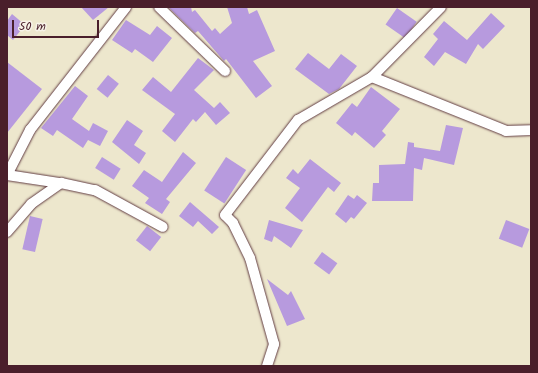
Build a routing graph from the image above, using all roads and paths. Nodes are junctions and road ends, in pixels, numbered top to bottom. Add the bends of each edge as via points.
1 (126, 7) edge
2 (159, 7) edge
3 (441, 7) edge
4 (225, 72) dead end
5 (372, 77) junction
6 (531, 130) edge
7 (7, 175) edge
8 (61, 183) junction
9 (163, 227) dead end
10 (7, 232) edge
11 (267, 366) edge

1 - 7 street via 30,130
2 - 4 street
3 - 5 street
5 - 6 street via 506,131
5 - 11 street via 298,120 225,215 233,222 250,258 274,344
7 - 8 street
8 - 9 street via 95,190
8 - 10 street via 31,204

